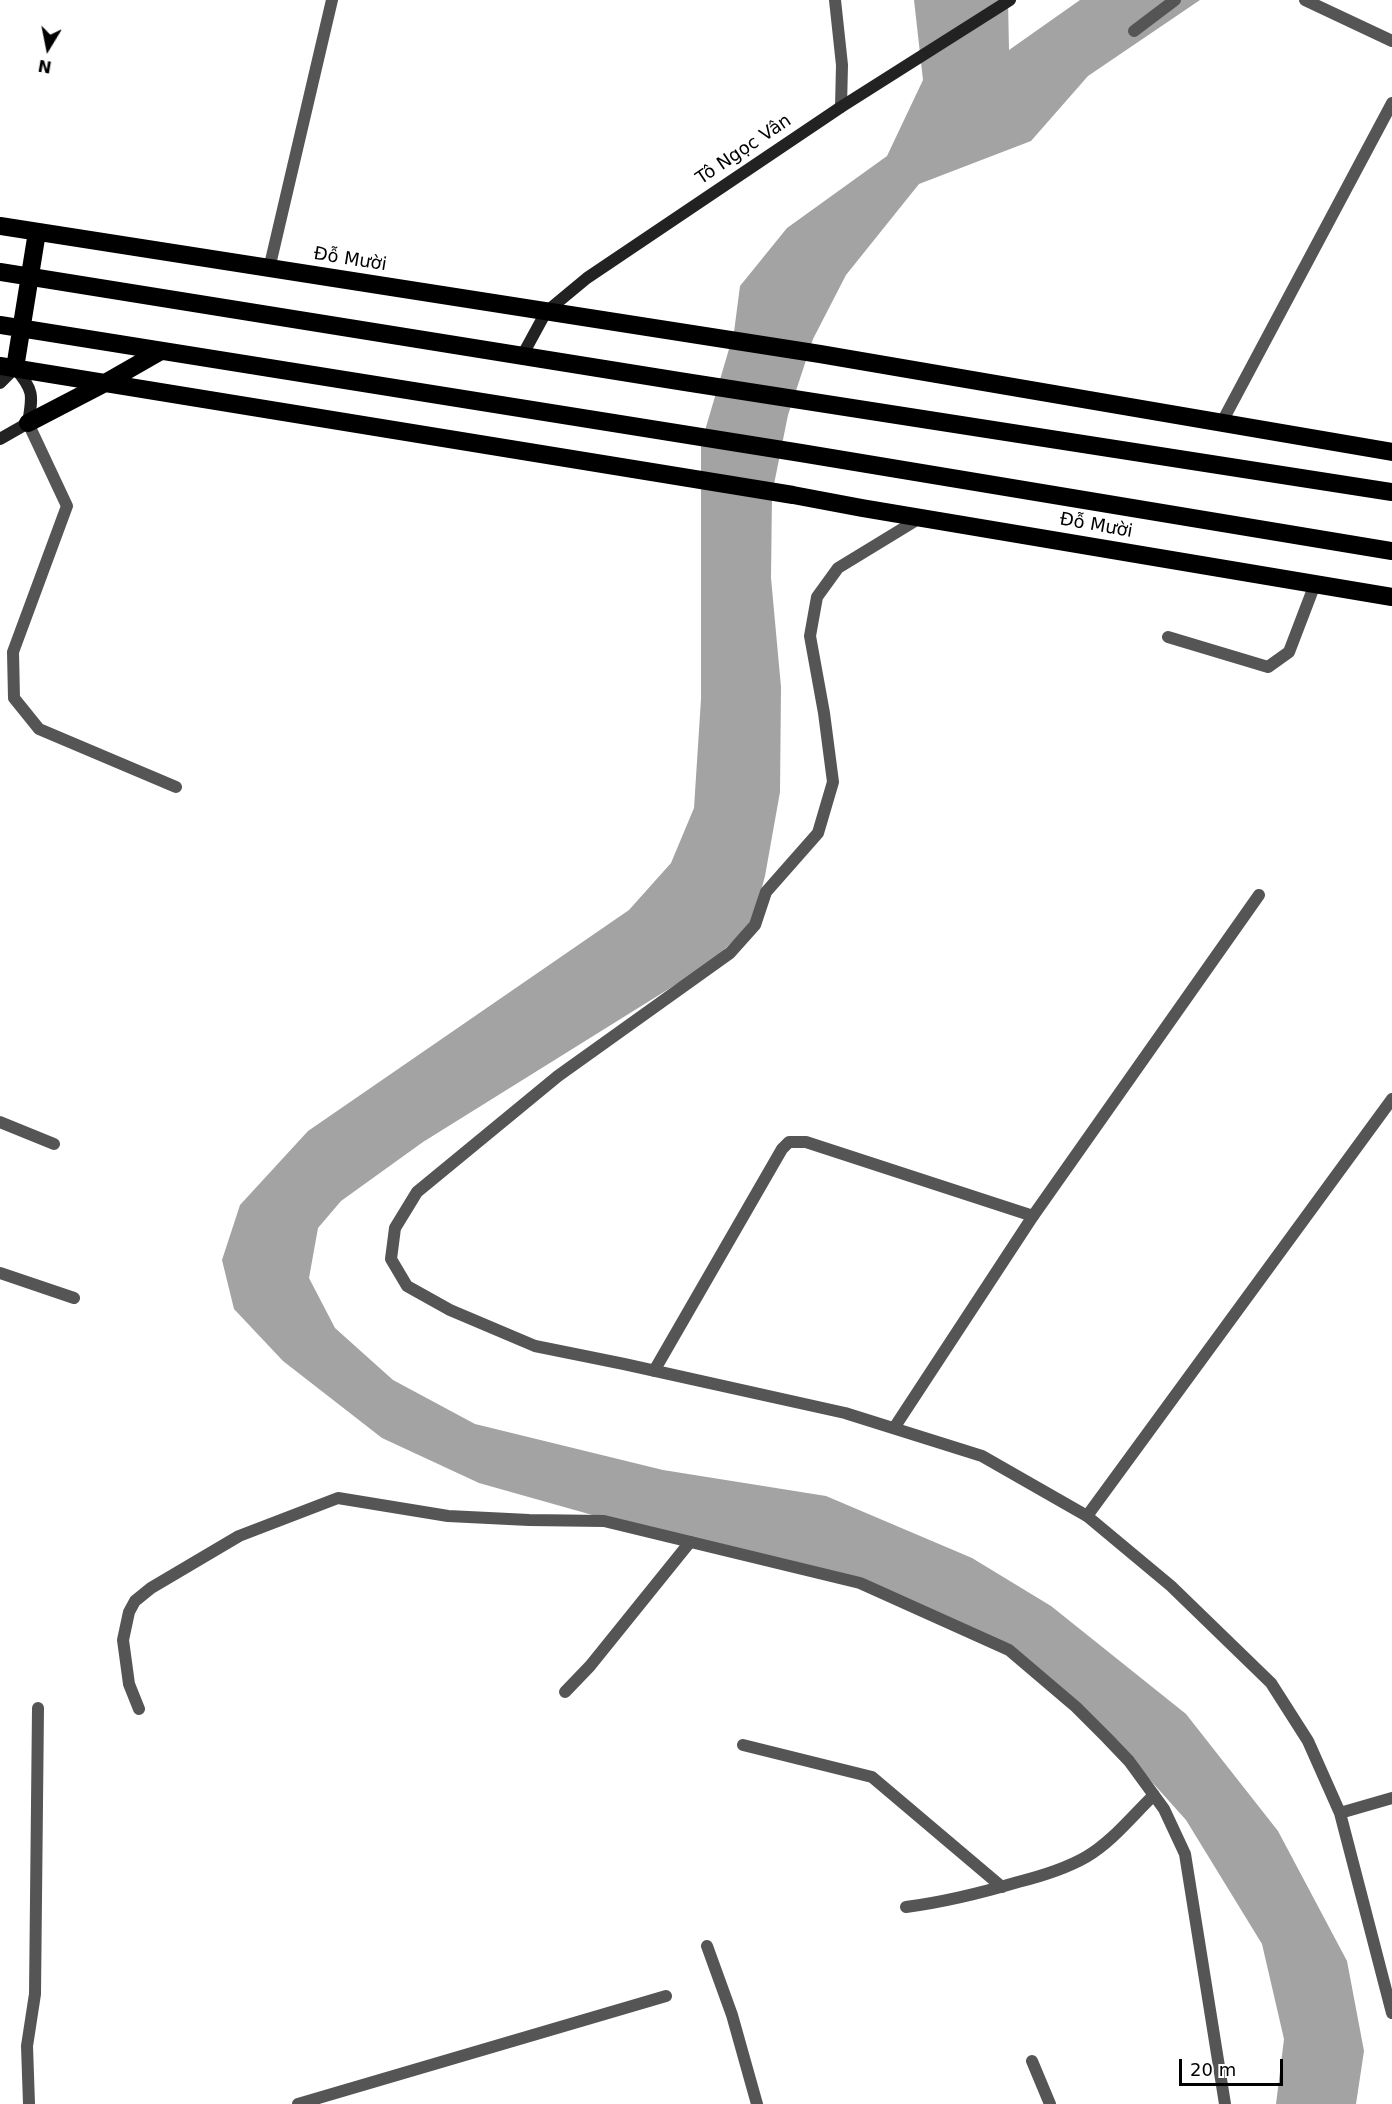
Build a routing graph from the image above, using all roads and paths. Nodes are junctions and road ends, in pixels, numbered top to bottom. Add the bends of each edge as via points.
1 (332, 0) edge
2 (835, 0) edge
3 (1010, 0) edge
4 (1175, 0) edge
5 (1305, 0) edge
6 (1134, 31) dead end
7 (1392, 41) edge
8 (1392, 103) edge
9 (841, 107) junction
10 (0, 226) edge
11 (37, 232) junction
12 (269, 269) junction
13 (0, 272) edge
14 (30, 277) junction
15 (546, 312) junction
16 (0, 325) edge
17 (22, 328) junction
18 (161, 351) junction
19 (522, 356) junction
20 (7, 367) edge
21 (0, 383) edge
22 (105, 383) junction
23 (28, 423) junction
24 (1222, 423) junction
25 (0, 439) edge
26 (1392, 452) edge
27 (1392, 492) edge
28 (920, 518) junction
29 (1392, 551) edge
30 (1315, 584) junction
31 (1392, 597) edge
32 (1168, 637) dead end
33 (176, 787) dead end
34 (1259, 895) dead end
35 (1392, 1099) edge
36 (0, 1122) edge
37 (54, 1144) dead end
38 (1033, 1216) junction
39 (0, 1274) edge
40 (74, 1298) dead end
41 (654, 1371) junction
42 (894, 1428) junction
43 (1087, 1516) junction
44 (690, 1542) junction
45 (565, 1692) dead end
46 (38, 1707) dead end
47 (139, 1709) dead end
48 (743, 1745) dead end
49 (1154, 1795) junction
50 (1392, 1798) edge
51 (1340, 1813) junction
52 (1002, 1887) junction
53 (906, 1907) dead end
54 (707, 1946) dead end
55 (666, 1996) dead end
56 (1392, 2013) edge
57 (1032, 2061) dead end
58 (29, 2104) edge
59 (298, 2104) edge
60 (757, 2104) edge
61 (1050, 2104) edge
62 (1225, 2104) edge

1 - 12 street
2 - 9 street via 842,65
3 - 9 main road, Tô Ngọc Vân
4 - 6 street
5 - 7 street
8 - 24 street
9 - 15 main road, Tô Ngọc Vân via 587,278
10 - 11 highway, Đỗ Mười
11 - 12 highway, Đỗ Mười
11 - 14 highway
12 - 15 highway, Đỗ Mười
13 - 14 highway
14 - 17 highway
14 - 19 highway
15 - 19 main road, Tô Ngọc Vân
15 - 24 highway, Đỗ Mười
16 - 17 highway
17 - 18 highway
17 - 20 highway
18 - 22 highway
18 - 29 highway, Đỗ Mười
19 - 27 highway
20 - 21 main road
20 - 22 highway
20 - 23 main road via 29,385 32,401
22 - 23 highway
22 - 28 highway, Đỗ Mười
23 - 25 main road
23 - 33 street via 67,506 13,652 14,698 39,729
24 - 26 highway
28 - 30 highway, Đỗ Mười
28 - 41 street via 838,568 817,597 810,636 833,782 818,832 766,892 755,925 730,953 558,1076 417,1192 395,1228 391,1259 407,1286 450,1310 535,1346
30 - 31 highway, Đỗ Mười
30 - 32 street via 1289,652 1268,667
34 - 38 street
35 - 43 street
36 - 37 street
38 - 41 street via 806,1142 789,1142
38 - 42 street
39 - 40 street
41 - 42 street via 845,1413
42 - 43 street via 982,1456
43 - 51 street via 1171,1586 1271,1683 1308,1741
44 - 45 street
44 - 47 street via 604,1521 448,1516 338,1498 239,1536 135,1601 123,1640 129,1684
44 - 49 street via 860,1583 1009,1650 1076,1707 1129,1761
46 - 58 street via 35,1994 27,2046
48 - 52 street via 872,1777
49 - 52 street via 1089,1856
49 - 62 street via 1185,1854
50 - 51 street
51 - 56 street
52 - 53 street
54 - 60 street via 732,2015
55 - 59 street
57 - 61 street

